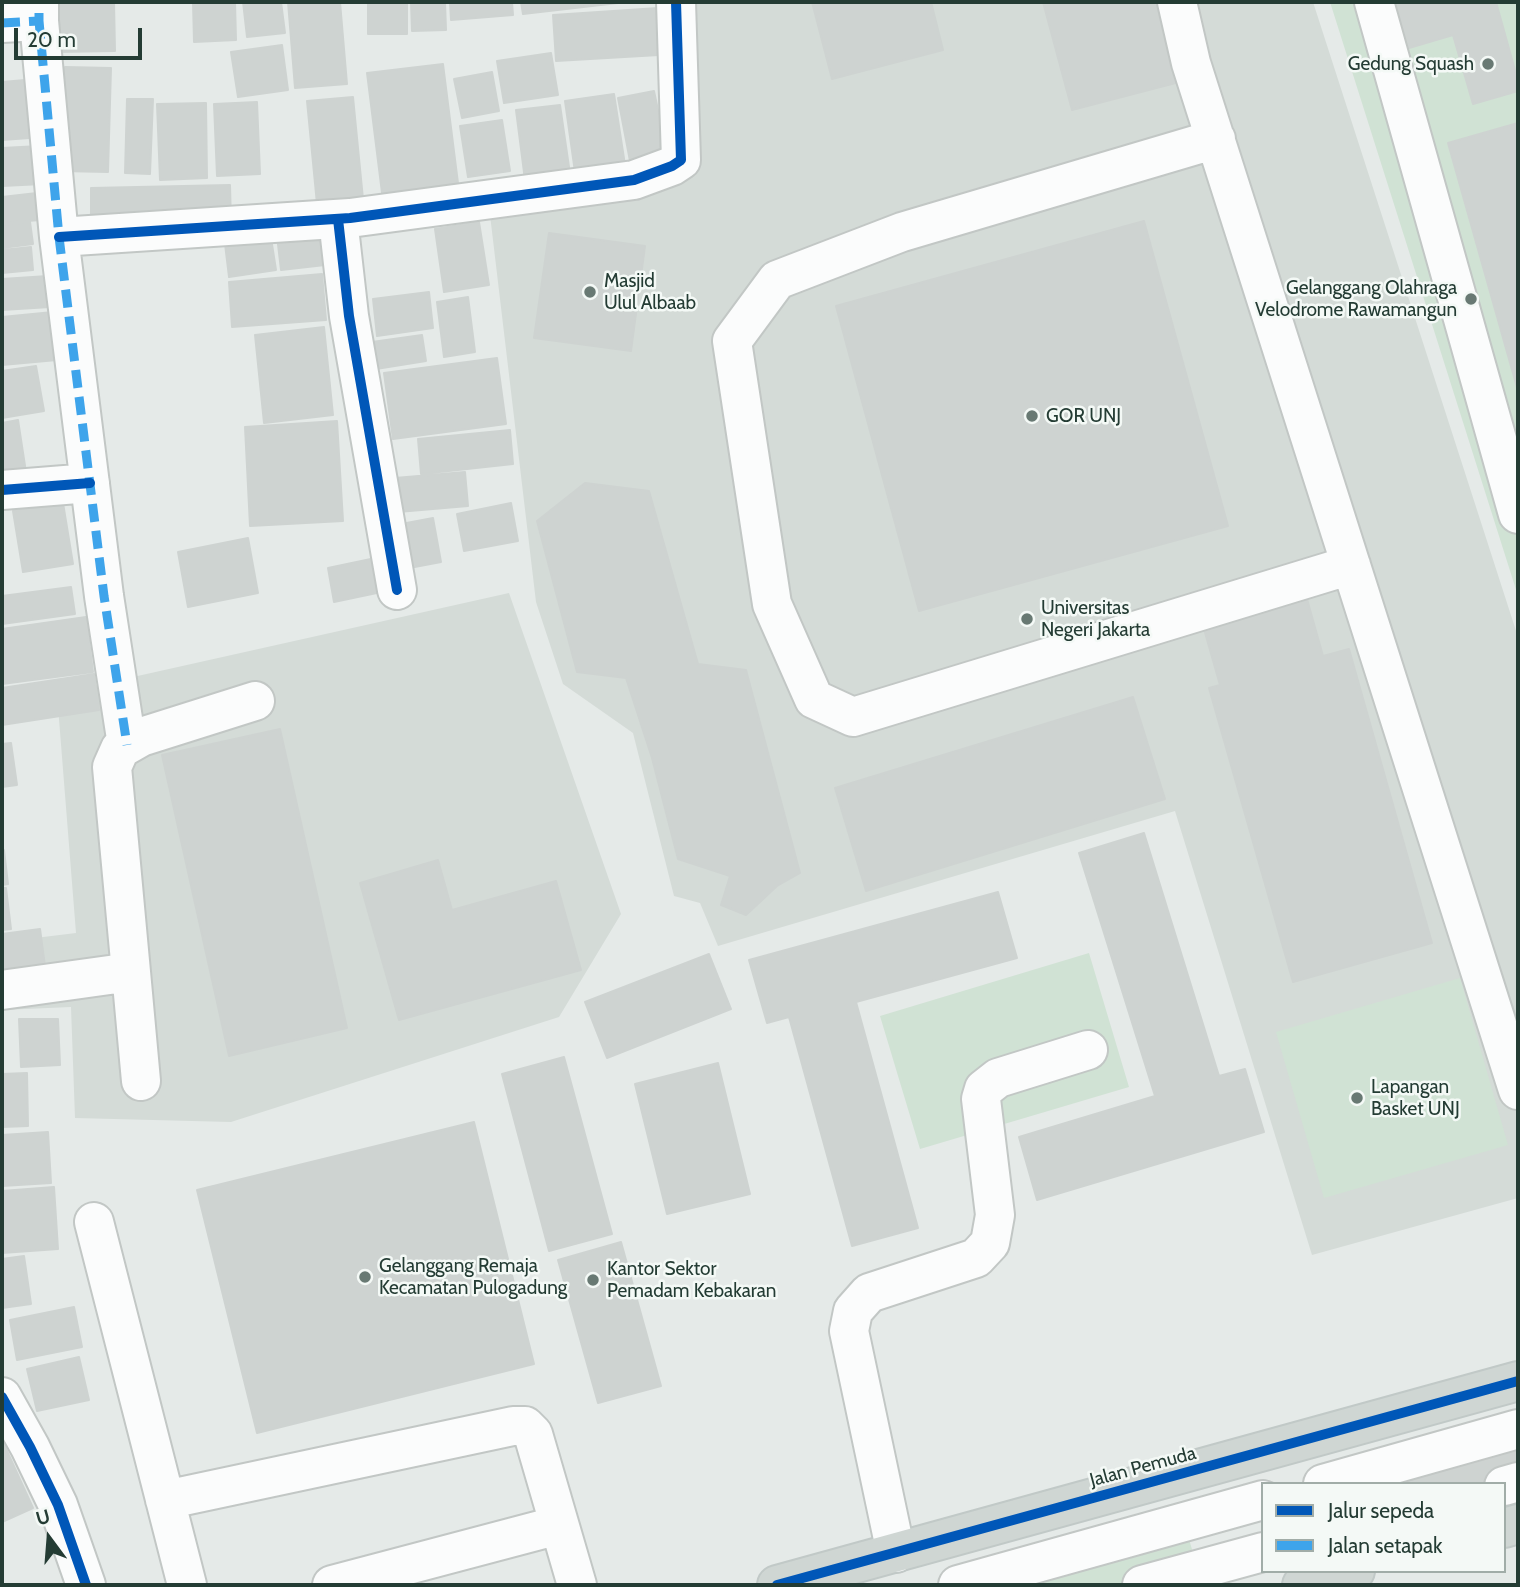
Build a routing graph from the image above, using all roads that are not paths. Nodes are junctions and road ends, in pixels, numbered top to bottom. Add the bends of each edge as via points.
1 (676, 2) edge
2 (1177, 2) edge
3 (1374, 2) edge
4 (39, 12) edge
5 (2, 23) edge
6 (1216, 139) junction
7 (338, 219) junction
8 (59, 237) junction
9 (90, 483) junction
10 (2, 490) edge
11 (1518, 514) edge
12 (1351, 565) junction
13 (397, 590) dead end
14 (256, 701) dead end
15 (127, 745) junction
16 (131, 972) junction
17 (2, 990) edge
18 (1088, 1050) dead end
19 (141, 1081) dead end
20 (1518, 1090) edge
21 (94, 1222) dead end
22 (1518, 1381) edge
23 (2, 1397) edge
24 (1518, 1429) edge
25 (1330, 1482) edge
26 (165, 1500) junction
27 (1261, 1501) edge
28 (559, 1525) junction
29 (896, 1553) junction
30 (1261, 1553) edge
31 (1352, 1577) edge
32 (86, 1585) edge
33 (187, 1585) edge
34 (332, 1585) edge
35 (577, 1585) edge
36 (777, 1585) edge
37 (958, 1585) edge
38 (1142, 1585) edge
39 (1303, 1585) edge

1 - 7 street via 681,160 673,166 634,180
2 - 6 street
3 - 11 street
4 - 5 street
4 - 8 street
6 - 12 street
6 - 12 street via 902,232 777,280 732,341 772,604 814,699 853,717
7 - 8 street
7 - 13 street via 349,316
8 - 9 street
9 - 10 street
9 - 15 street
12 - 20 street
14 - 15 street
15 - 16 street via 120,749 112,767
16 - 17 street
16 - 19 street
18 - 29 street via 998,1078 984,1089 981,1099 995,1215 990,1243 976,1258 869,1293 853,1311 849,1332
21 - 26 street
22 - 29 main road, Jalan Pemuda
23 - 32 street via 58,1505
24 - 25 street
26 - 28 street via 525,1426 533,1434
26 - 33 street
27 - 37 street
28 - 34 street
28 - 35 street
29 - 36 main road, Jalan Pemuda
30 - 38 street
31 - 39 main road

